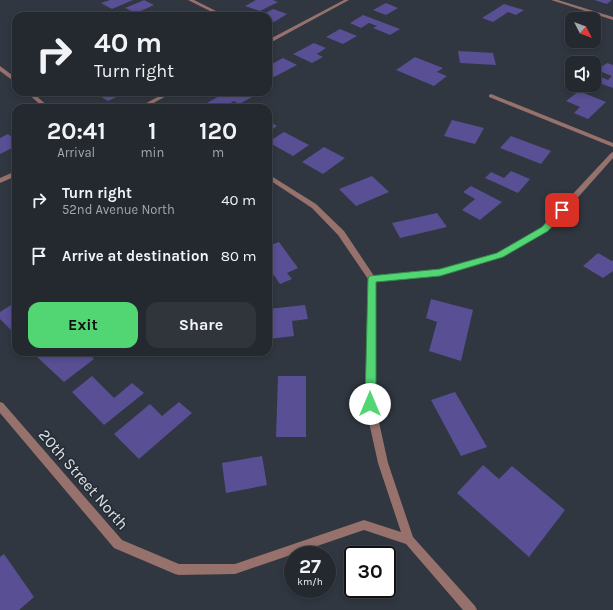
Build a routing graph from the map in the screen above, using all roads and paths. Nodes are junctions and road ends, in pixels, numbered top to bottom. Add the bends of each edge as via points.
1 (190, 0) edge
2 (347, 0) edge
3 (553, 0) edge
4 (216, 12) edge
5 (613, 19) edge
6 (274, 39) edge
7 (0, 68) edge
8 (12, 78) edge
9 (34, 96) edge
10 (163, 96) edge
11 (491, 96) dead end
12 (42, 104) edge
13 (147, 104) edge
14 (613, 145) edge
15 (613, 154) edge
16 (12, 175) edge
17 (272, 179) edge
18 (0, 181) edge
19 (372, 279) junction
20 (0, 406) edge
21 (409, 540) junction
22 (471, 610) edge

1 - 4 street
2 - 6 street
3 - 5 street
7 - 8 street
9 - 12 street
10 - 13 street
11 - 14 street
15 - 19 street via 545,229 500,255 440,272
16 - 18 street
17 - 19 street via 314,206 341,232
19 - 21 street via 370,404 383,463
20 - 21 street, 20th Street North via 118,544 179,570 235,569 364,525
21 - 22 street

